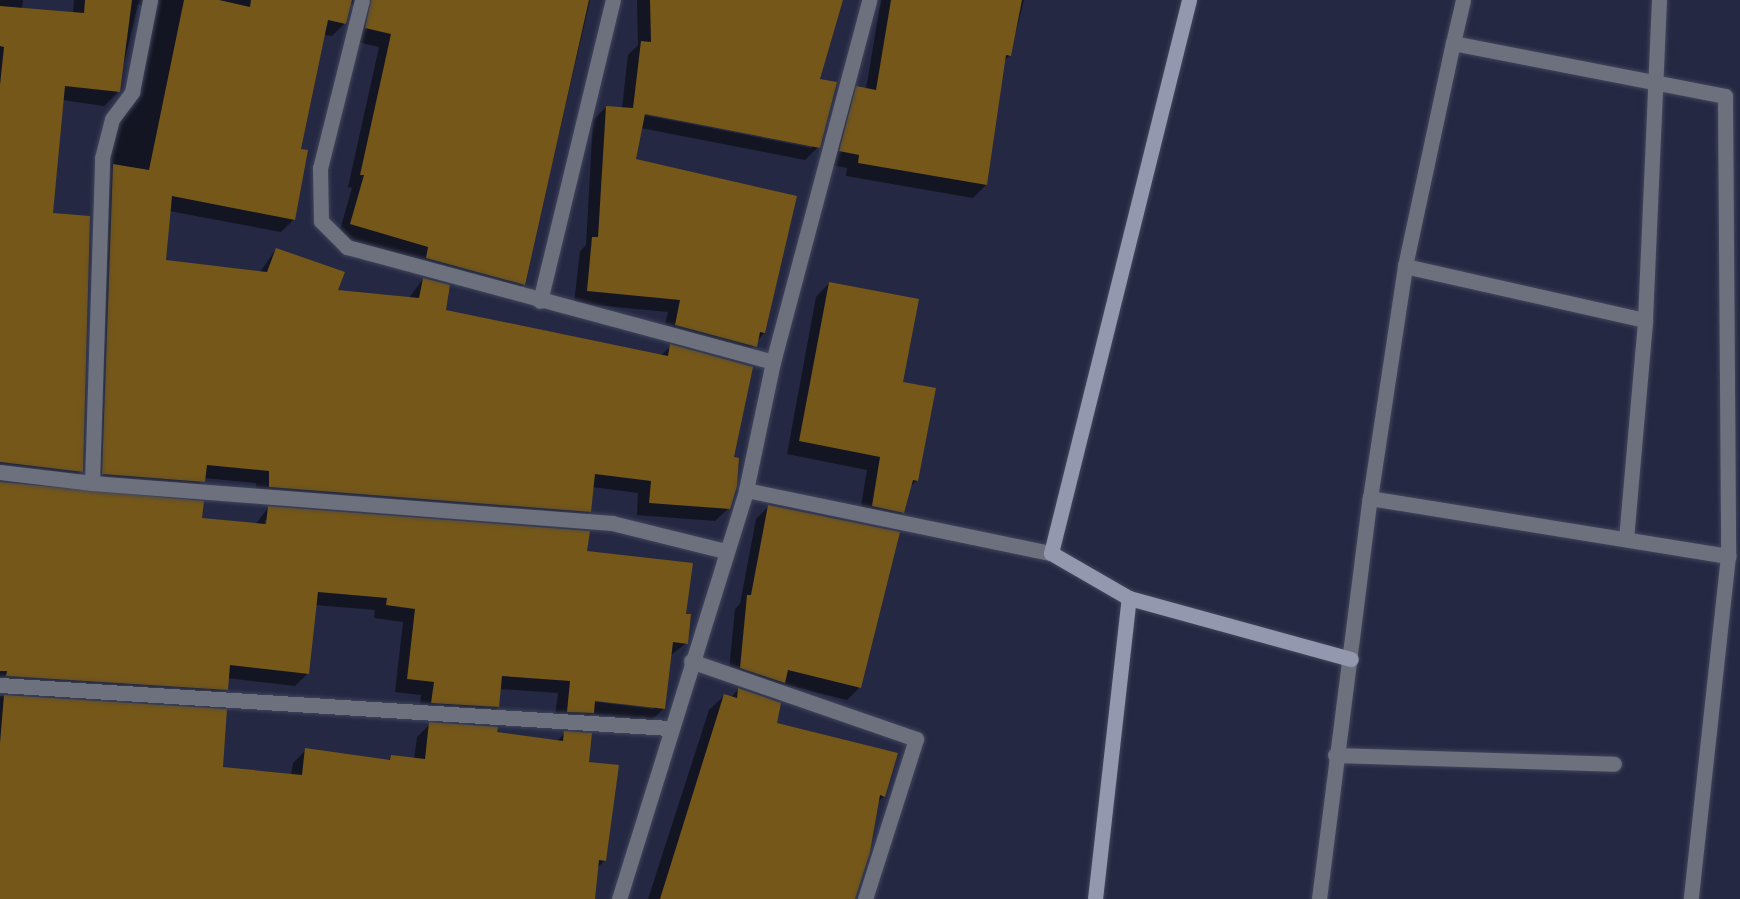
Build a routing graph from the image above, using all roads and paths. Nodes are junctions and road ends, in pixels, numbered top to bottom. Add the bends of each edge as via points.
1 (150, 0) edge
2 (362, 0) edge
3 (613, 0) edge
4 (869, 0) edge
5 (1189, 0) edge
6 (1463, 0) edge
7 (1659, 0) edge
8 (1453, 43) junction
9 (1656, 82) junction
10 (1405, 266) junction
11 (540, 301) junction
12 (1645, 320) junction
13 (773, 362) junction
14 (0, 472) edge
15 (92, 483) junction
16 (746, 490) junction
17 (1370, 498) junction
18 (1626, 539) junction
19 (725, 551) junction
20 (1051, 553) junction
21 (1728, 556) junction
22 (1129, 598) junction
23 (1351, 659) junction
24 (691, 661) junction
25 (0, 685) edge
26 (669, 728) junction
27 (1335, 755) junction
28 (1614, 764) dead end
29 (618, 899) edge
30 (865, 899) edge
31 (1095, 899) edge
32 (1319, 899) edge
33 (1691, 899) edge

1 - 15 street via 132,92 112,119 102,158
2 - 11 street via 320,168 321,221 347,247
3 - 11 street
4 - 13 street
5 - 20 street
6 - 8 street
7 - 9 street
8 - 9 street
8 - 10 street
9 - 12 street
9 - 21 street via 1725,96
10 - 12 street
10 - 17 street
11 - 13 street
12 - 18 street
13 - 16 street
14 - 15 street
15 - 19 street via 612,523
16 - 19 street
16 - 20 street
17 - 18 street
17 - 23 street
18 - 21 street
19 - 24 street
20 - 22 street
21 - 33 street
22 - 23 street
22 - 31 street
23 - 27 street
24 - 26 street
24 - 30 street via 916,739
25 - 26 street
26 - 29 street
27 - 28 street
27 - 32 street

